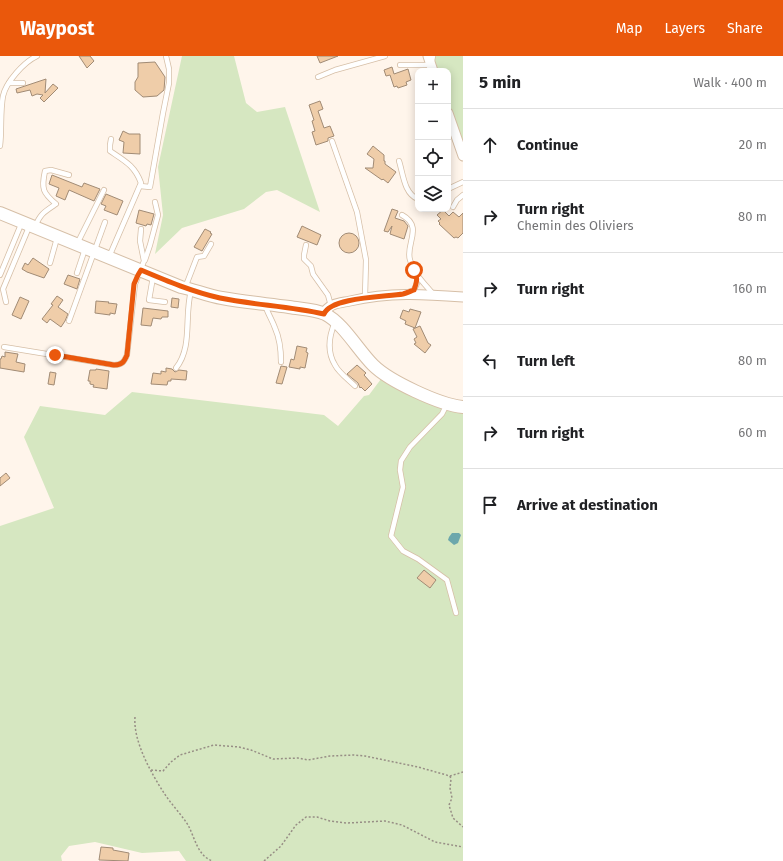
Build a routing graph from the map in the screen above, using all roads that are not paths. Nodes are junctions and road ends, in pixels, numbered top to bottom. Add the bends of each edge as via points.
1 (37, 56) edge
2 (166, 56) edge
3 (385, 56) edge
4 (428, 56) edge
5 (433, 56) edge
6 (400, 65) dead end
7 (432, 68) edge
8 (318, 77) dead end
9 (9, 83) junction
10 (23, 83) dead end
11 (451, 122) edge
12 (111, 139) dead end
13 (332, 141) dead end
14 (0, 146) edge
15 (463, 156) edge
16 (399, 161) dead end
17 (69, 175) dead end
18 (463, 182) edge
19 (140, 186) junction
20 (451, 188) edge
21 (104, 190) dead end
22 (463, 195) edge
23 (415, 198) edge
24 (155, 202) dead end
25 (453, 207) dead end
26 (0, 213) edge
27 (402, 215) dead end
28 (105, 222) dead end
29 (29, 225) junction
30 (141, 229) dead end
31 (57, 236) junction
32 (211, 244) dead end
33 (306, 245) dead end
34 (86, 248) junction
35 (109, 257) junction
36 (50, 263) dead end
37 (143, 266) junction
38 (77, 273) dead end
39 (0, 275) edge
40 (417, 275) junction
41 (154, 276) junction
42 (188, 289) junction
43 (404, 294) junction
44 (434, 295) junction
45 (365, 297) junction
46 (463, 297) edge
47 (6, 302) dead end
48 (165, 302) dead end
49 (265, 304) junction
50 (327, 310) junction
51 (69, 321) dead end
52 (335, 322) junction
53 (4, 347) dead end
54 (281, 362) dead end
55 (176, 368) dead end
56 (355, 386) dead end
57 (447, 404) junction
58 (463, 407) edge
59 (456, 613) dead end

1 - 9 lane via 20,69
2 - 19 lane via 169,83 150,186
3 - 8 lane
4 - 7 street
5 - 7 lane
6 - 7 lane
9 - 10 lane
9 - 14 lane via 3,95
11 - 15 street
12 - 19 lane via 110,151 137,173
13 - 45 lane via 357,212 366,260
16 - 23 lane via 404,182
17 - 29 lane via 51,170 45,172 43,190 56,204
18 - 20 lane
19 - 35 lane
21 - 34 lane
22 - 25 lane
24 - 37 lane via 158,215
26 - 29 street
27 - 40 lane via 411,222 413,240 409,249 409,259
28 - 34 lane
29 - 31 street
29 - 39 lane
29 - 47 lane via 3,289
30 - 37 lane
31 - 34 street
31 - 36 lane
32 - 42 lane via 204,256 197,257
33 - 50 lane via 304,259 328,295
34 - 35 street
34 - 38 lane
34 - 51 lane
35 - 37 street
37 - 41 street
37 - 53 lane via 134,284 127,355 120,365
40 - 43 lane via 414,290
40 - 44 lane
41 - 42 street
41 - 48 lane via 149,300
42 - 49 street via 220,298
42 - 55 lane via 185,352
43 - 44 street
43 - 45 street
44 - 46 street
45 - 50 street
49 - 50 street
49 - 54 lane via 279,339
50 - 52 street
52 - 56 lane via 330,337 335,366
52 - 57 street via 383,373
57 - 58 street
57 - 59 lane via 442,414 410,447 401,461 403,487 392,536 403,551 447,580

